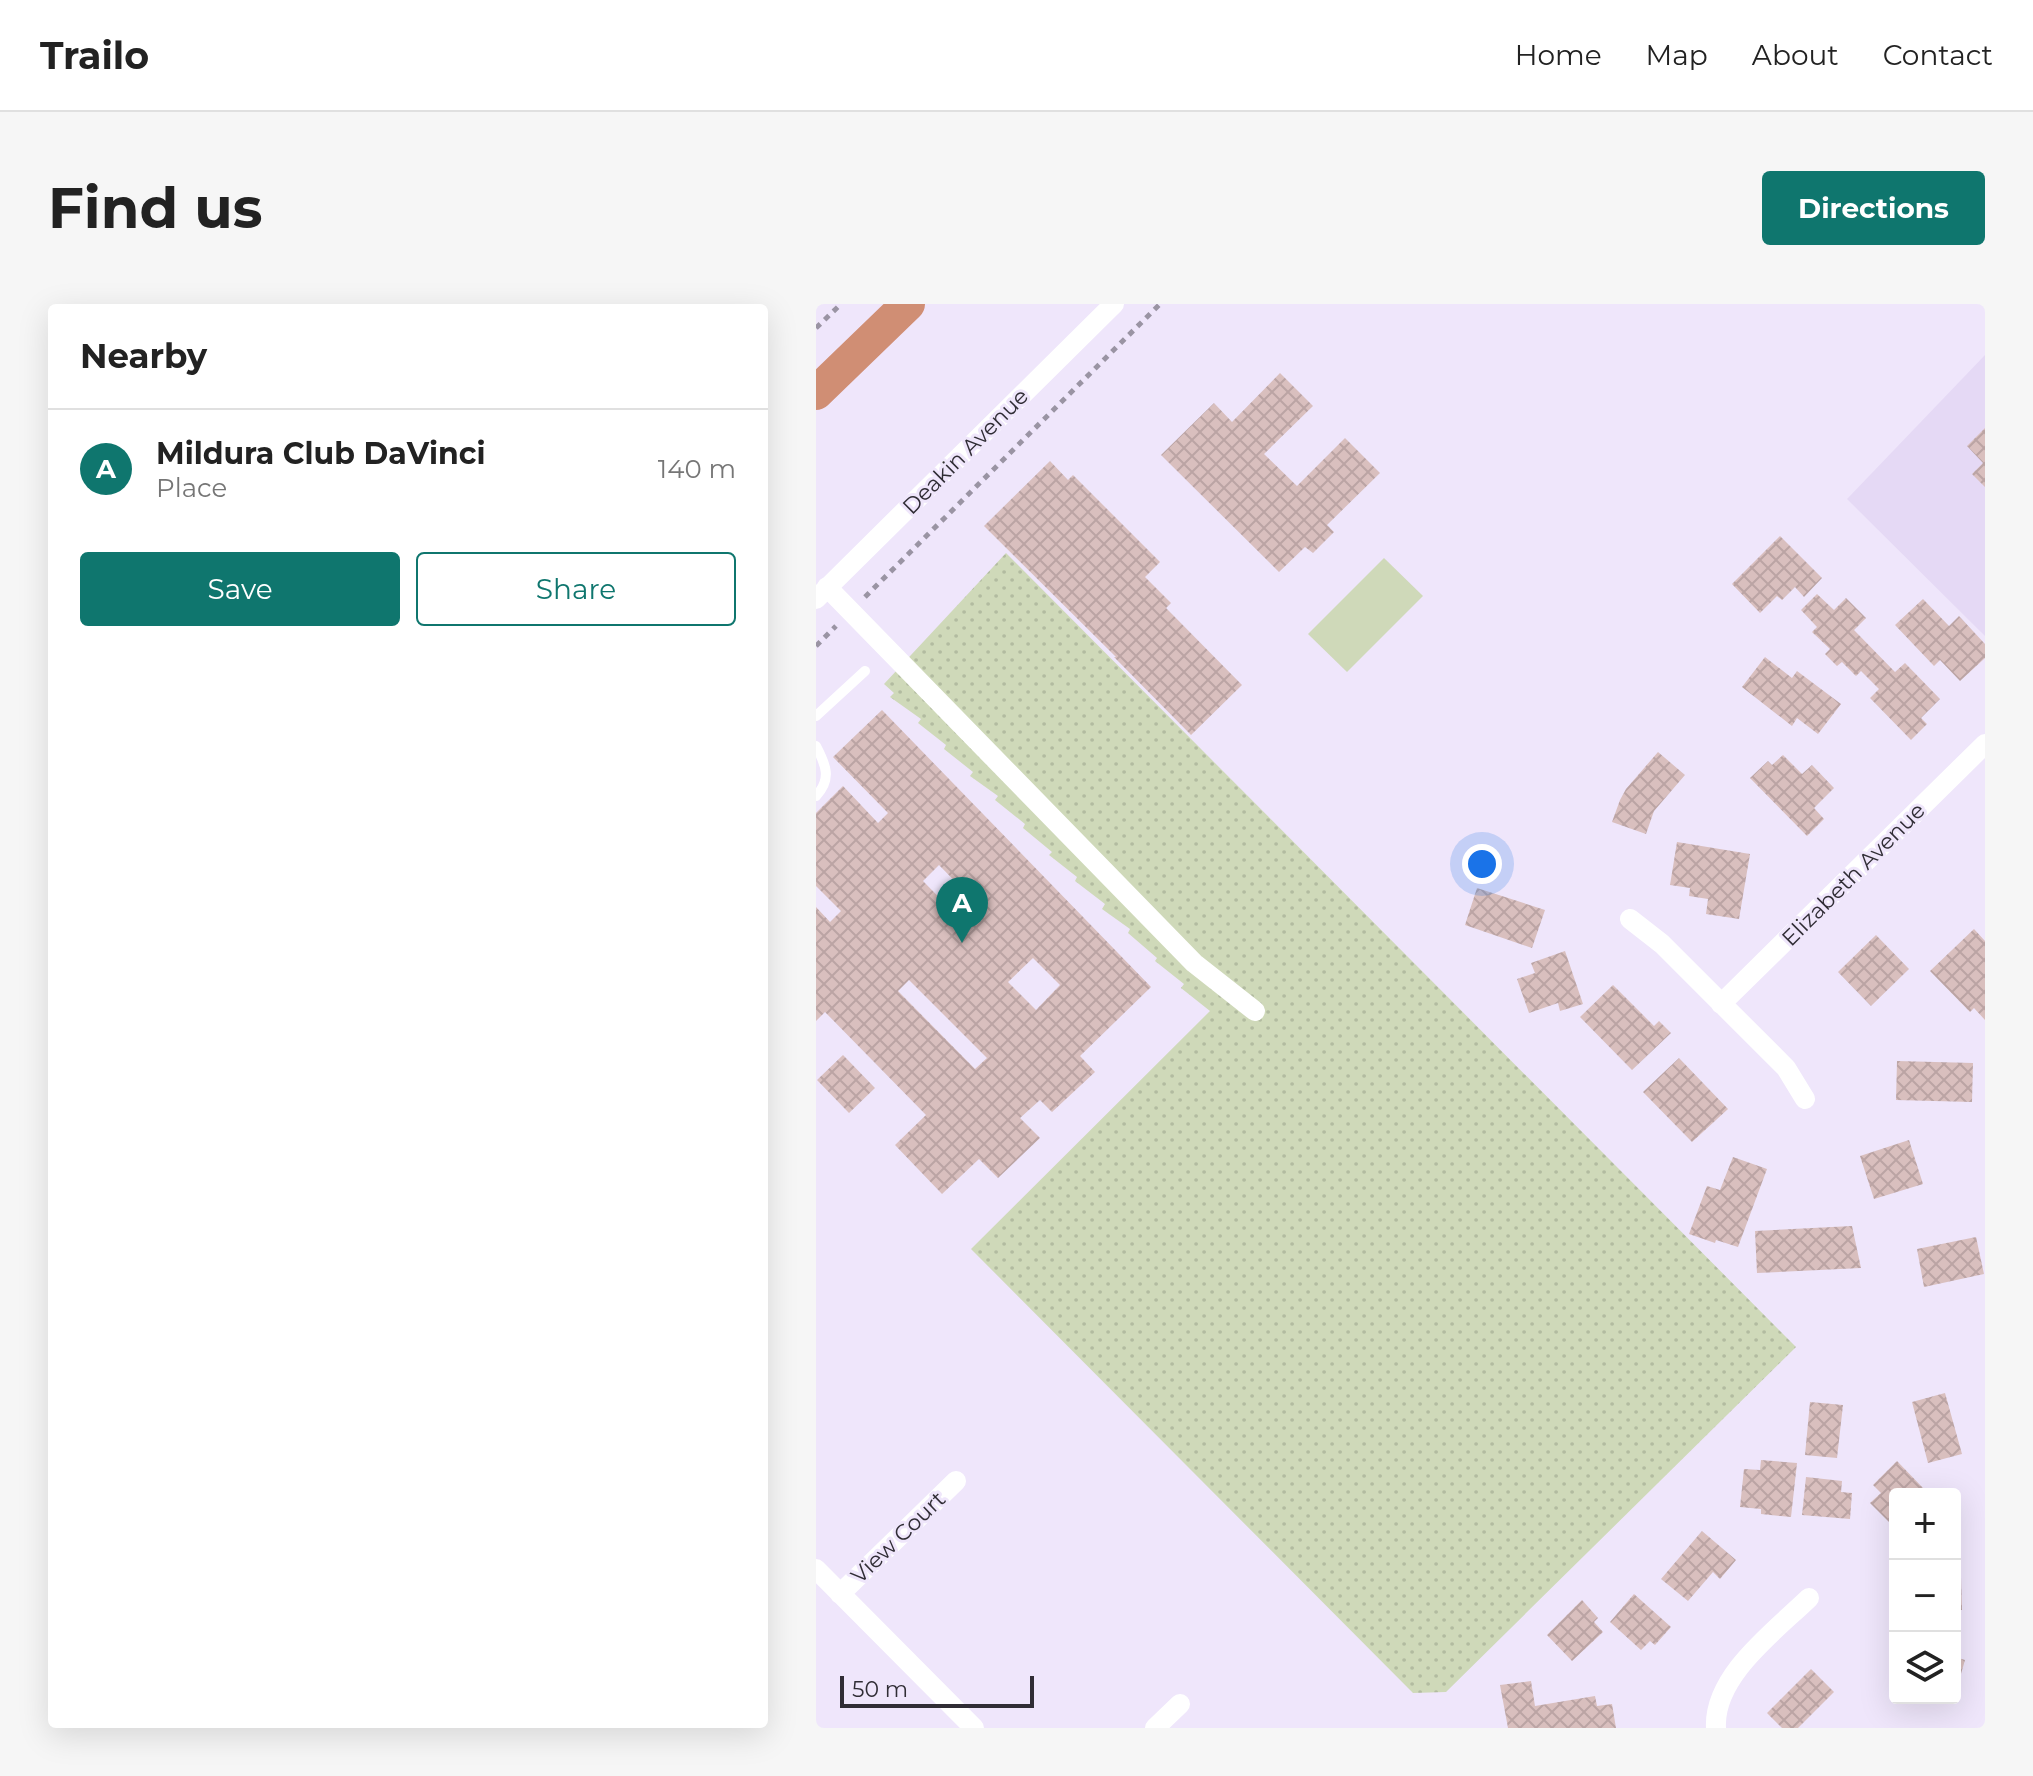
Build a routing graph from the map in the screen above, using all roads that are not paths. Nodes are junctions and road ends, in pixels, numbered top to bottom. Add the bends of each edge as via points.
1 (908, 304) edge
2 (1114, 304) edge
3 (816, 393) edge
4 (822, 593) edge
5 (865, 671) dead end
6 (816, 716) edge
7 (1985, 744) edge
8 (816, 746) edge
9 (816, 796) edge
10 (1630, 919) dead end
11 (1721, 1004) junction
12 (1255, 1011) dead end
13 (1805, 1099) dead end
14 (956, 1481) dead end
15 (816, 1569) edge
16 (840, 1594) junction
17 (1809, 1598) dead end
18 (1180, 1704) dead end
19 (974, 1728) edge
20 (1155, 1728) edge
21 (1716, 1728) edge

1 - 3 highway
2 - 4 street, Deakin Avenue
4 - 12 street via 851,612 1194,963
5 - 6 lane
7 - 11 street, Elizabeth Avenue
8 - 9 lane via 826,774 825,786
10 - 11 street
11 - 13 street via 1786,1068
14 - 16 street, View Court
15 - 16 street
16 - 19 street
17 - 21 street via 1740,1665 1719,1699
18 - 20 street

